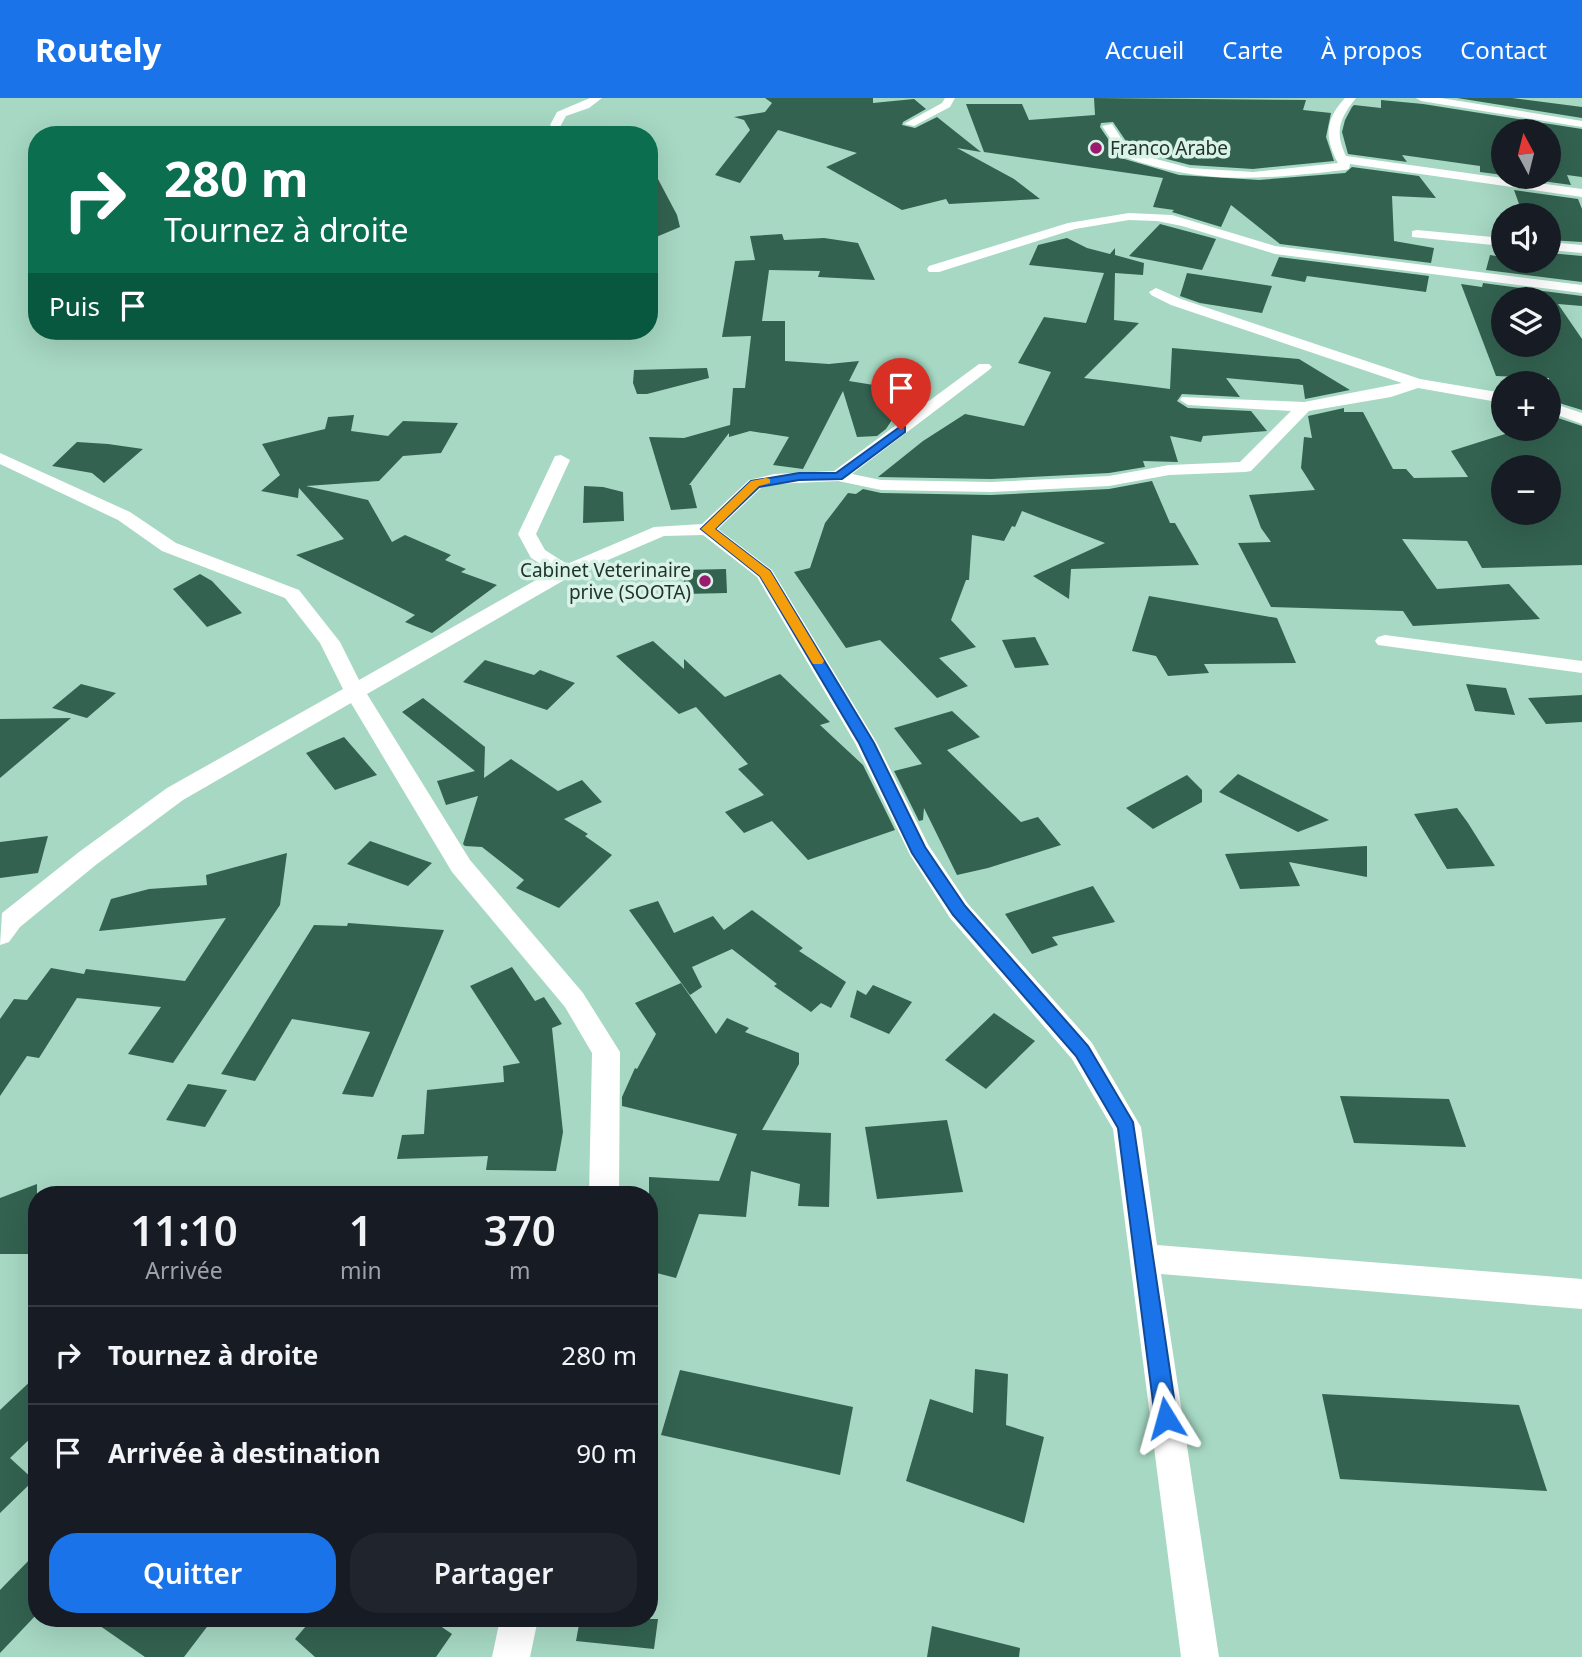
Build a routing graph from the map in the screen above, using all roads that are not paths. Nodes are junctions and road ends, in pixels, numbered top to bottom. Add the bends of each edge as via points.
1 (597, 98) edge
2 (950, 98) edge
3 (1351, 98) edge
4 (1421, 98) edge
5 (910, 124) dead end
6 (1582, 124) edge
7 (556, 125) dead end
8 (1108, 126) dead end
9 (1341, 159) junction
10 (1582, 193) edge
11 (1417, 234) dead end
12 (1491, 241) edge
13 (1561, 247) edge
14 (1582, 249) edge
15 (934, 269) dead end
16 (1582, 289) edge
17 (1156, 292) dead end
18 (984, 368) dead end
19 (1417, 383) junction
20 (1491, 396) edge
21 (1188, 400) dead end
22 (1304, 407) junction
23 (1561, 411) edge
24 (1582, 419) edge
25 (0, 458) edge
26 (561, 460) dead end
27 (838, 476) junction
28 (707, 529) junction
29 (566, 571) junction
30 (1385, 641) dead end
31 (1582, 667) edge
32 (355, 692) junction
33 (0, 935) edge
34 (604, 1186) edge
35 (1143, 1258) junction
36 (1582, 1294) edge
37 (517, 1627) edge
38 (511, 1657) edge
39 (1200, 1657) edge

1 - 7 street via 561,114
2 - 5 street via 946,105
3 - 9 street via 1337,111 1331,130
4 - 6 street
8 - 9 street via 1126,154 1201,174 1345,166
9 - 10 street
11 - 12 street
13 - 14 street
15 - 16 street via 1039,235 1139,216 1178,221 1255,247
17 - 19 street
18 - 27 street
19 - 20 street
19 - 22 street
21 - 22 street
22 - 27 street via 1245,467 991,488 881,485
23 - 24 street
25 - 32 street via 124,516 169,547 292,594 330,642
26 - 29 street via 527,534 538,554
27 - 28 street via 799,476 755,484
28 - 29 street via 661,531
28 - 35 street via 765,574 866,743 925,859 959,911 1082,1051 1127,1127
29 - 32 street
30 - 31 street
32 - 33 street via 175,794 11,920
32 - 34 street via 461,866 574,1000 606,1052
35 - 36 street
35 - 39 street
37 - 38 street

